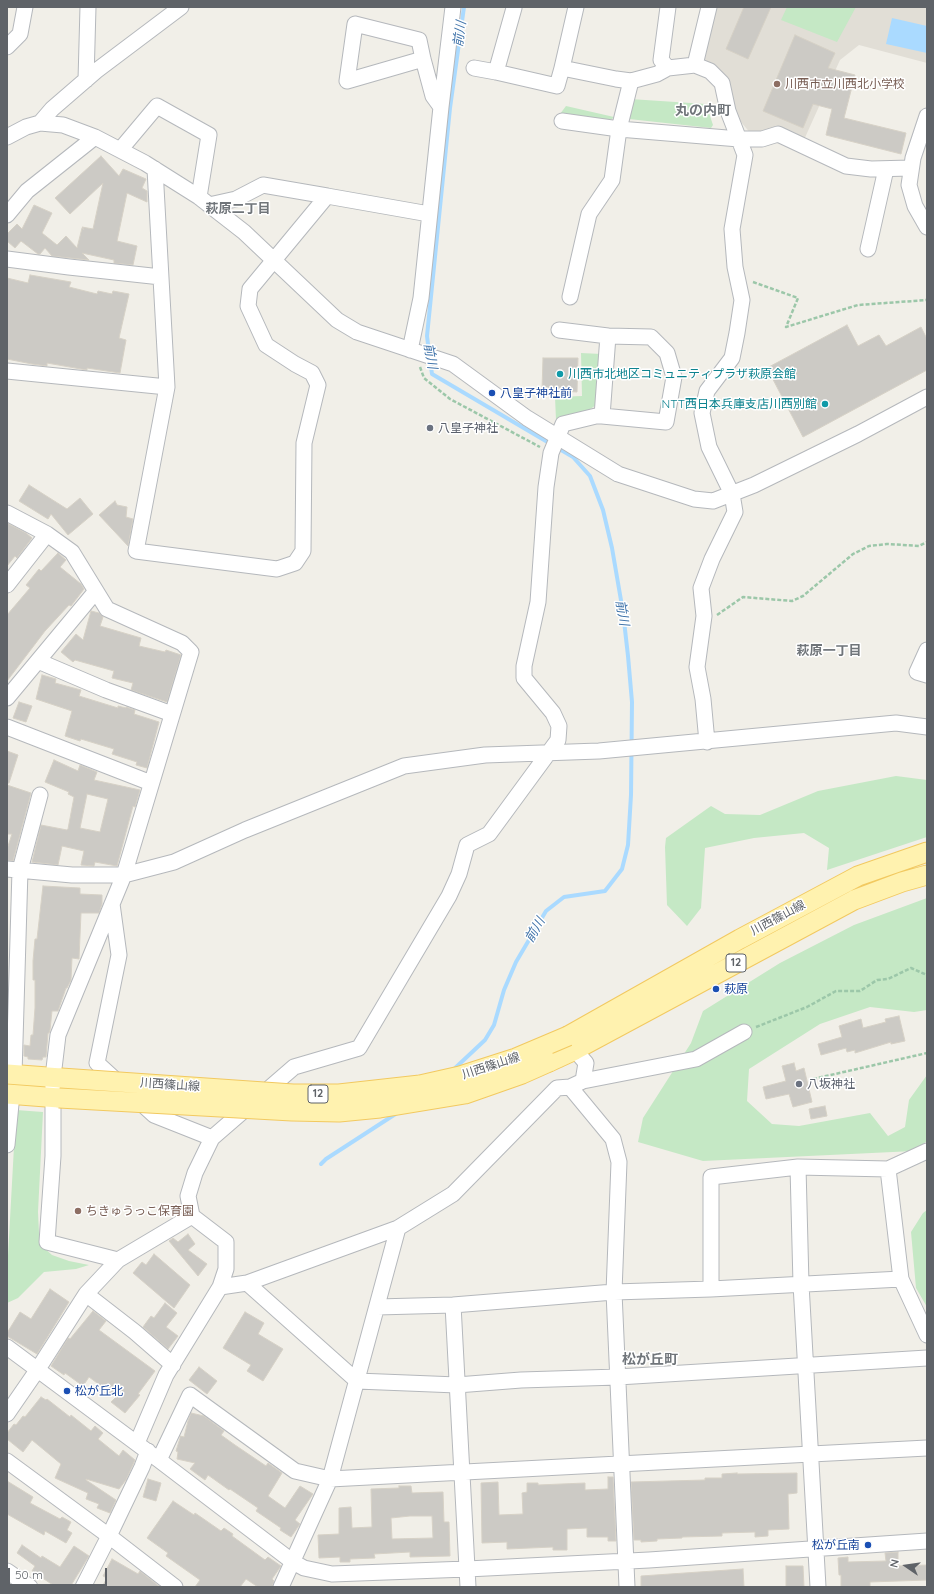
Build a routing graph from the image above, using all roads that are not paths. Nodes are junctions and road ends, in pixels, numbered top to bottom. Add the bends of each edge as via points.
1 (24, 7) edge
2 (88, 7) edge
3 (181, 7) edge
4 (454, 7) edge
5 (576, 7) edge
6 (668, 7) edge
7 (709, 7) edge
8 (514, 8) edge
9 (7, 47) edge
10 (423, 60) junction
11 (695, 65) junction
12 (474, 68) dead end
13 (562, 68) junction
14 (668, 68) junction
15 (496, 72) junction
16 (86, 80) junction
17 (631, 81) junction
18 (441, 107) junction
19 (927, 116) edge
20 (562, 121) dead end
21 (40, 123) junction
22 (620, 129) junction
23 (95, 136) junction
24 (7, 137) edge
25 (739, 139) junction
26 (120, 150) junction
27 (911, 168) junction
28 (155, 169) junction
29 (886, 169) junction
30 (327, 196) junction
31 (204, 201) junction
32 (429, 214) junction
33 (7, 215) edge
34 (927, 227) edge
35 (868, 249) dead end
36 (7, 259) edge
37 (273, 260) junction
38 (161, 277) junction
39 (570, 297) dead end
40 (559, 330) dead end
41 (608, 336) junction
42 (413, 351) junction
43 (7, 371) edge
44 (167, 387) junction
45 (927, 397) edge
46 (602, 416) junction
47 (558, 436) junction
48 (732, 494) junction
49 (7, 513) edge
50 (47, 534) junction
51 (7, 584) edge
52 (96, 591) junction
53 (927, 650) edge
54 (38, 661) junction
55 (927, 675) edge
56 (7, 698) edge
57 (172, 714) junction
58 (7, 727) edge
59 (927, 727) edge
60 (707, 742) junction
61 (549, 752) junction
62 (151, 783) junction
63 (40, 794) dead end
64 (927, 852) edge
65 (14, 870) edge
66 (124, 875) junction
67 (927, 875) edge
68 (112, 904) junction
69 (744, 1032) road end
70 (571, 1043) junction
71 (11, 1075) edge
72 (57, 1077) junction
73 (576, 1084) junction
74 (10, 1094) edge
75 (56, 1098) junction
76 (212, 1138) junction
77 (7, 1146) edge
78 (927, 1152) edge
79 (798, 1168) junction
80 (888, 1169) junction
81 (192, 1216) junction
82 (398, 1228) junction
83 (118, 1260) junction
84 (901, 1279) junction
85 (246, 1283) junction
86 (801, 1284) junction
87 (220, 1287) junction
88 (711, 1289) junction
89 (614, 1292) junction
90 (86, 1294) junction
91 (453, 1305) junction
92 (377, 1306) junction
93 (927, 1334) edge
94 (7, 1347) edge
95 (927, 1358) edge
96 (806, 1364) junction
97 (173, 1365) junction
98 (38, 1369) junction
99 (618, 1377) junction
100 (357, 1381) junction
101 (457, 1385) junction
102 (7, 1414) edge
103 (927, 1448) edge
104 (148, 1451) junction
105 (811, 1454) junction
106 (7, 1462) edge
107 (621, 1464) junction
108 (463, 1472) junction
109 (330, 1479) junction
110 (109, 1536) junction
111 (927, 1541) edge
112 (816, 1548) junction
113 (626, 1561) junction
114 (293, 1562) junction
115 (467, 1569) junction
116 (7, 1571) edge
117 (30, 1587) edge
118 (83, 1587) edge
119 (176, 1587) edge
120 (281, 1587) edge
121 (468, 1587) edge
122 (628, 1587) edge
123 (818, 1587) edge

1 - 9 street via 20,34
2 - 16 street
3 - 16 street
4 - 18 street
5 - 13 street
6 - 14 street via 661,60
7 - 11 street
8 - 15 street
10 - 10 street via 419,40 355,24 347,81
10 - 18 street via 433,96
11 - 14 street
11 - 25 street via 710,71 722,83 728,111
12 - 15 street
13 - 15 street via 557,86
13 - 17 street
14 - 17 street via 657,74
16 - 21 street via 52,109
17 - 22 street
18 - 32 street
19 - 27 street
20 - 22 street
21 - 23 street via 63,125
21 - 24 street
22 - 25 street
22 - 39 street via 612,180 589,214
23 - 26 street
23 - 33 street via 27,191
25 - 29 street via 762,139 778,134 846,166
25 - 48 street via 745,154 732,229 742,300 732,358 707,391 702,412 709,447
26 - 28 street
26 - 31 street via 157,106 209,135
27 - 29 street
27 - 34 street via 909,185 915,206
28 - 31 street
28 - 38 street
29 - 35 street
30 - 31 street via 263,185 236,199
30 - 32 street
30 - 37 street
31 - 37 street via 244,232
32 - 42 street
36 - 38 street
37 - 42 street via 337,320 357,332
37 - 44 street via 250,289 248,306 266,345 312,373 318,386 304,443 303,551 295,563 276,569 136,551
38 - 44 street
40 - 41 street
41 - 46 street
41 - 46 street via 651,337 667,353 674,377 666,422
42 - 47 street via 453,364 527,418
43 - 44 street
45 - 48 street via 858,434
46 - 47 street via 563,424
47 - 48 street via 618,474 631,479 694,499 713,502
47 - 61 street via 551,453 546,487 538,602 524,666 524,678 553,713 559,726 558,740
48 - 60 street via 735,512 701,588 704,616 697,667
49 - 50 street
50 - 51 street
50 - 52 street via 72,552
52 - 54 street
52 - 57 street via 107,609 182,643 191,652
53 - 55 street via 917,672
54 - 56 street
54 - 57 street
57 - 62 street
58 - 62 street
59 - 60 street via 896,723
60 - 61 street via 599,751
61 - 66 street via 485,755 404,766 245,830 174,862
61 - 76 street via 489,834 467,845 459,874 449,896 359,1048 294,1067
62 - 66 street
63 - 65 street
64 - 70 main road, 川西篠山線 / 12 via 858,876 740,939
65 - 66 street via 72,875
65 - 71 street
66 - 68 street
67 - 70 main road, 川西篠山線 / 12 via 854,900
68 - 72 street via 58,1036
68 - 76 street via 119,955 97,1063 154,1114
69 - 73 street via 696,1059
70 - 72 main road, 川西篠山線 / 12, bridge via 460,1076 420,1084 339,1094 293,1094
70 - 73 street via 586,1063
70 - 75 main road, 川西篠山線 / 12, bridge via 549,1062 465,1094 380,1108 339,1112
71 - 72 main road, 川西篠山線 / 12
72 - 75 street
73 - 82 street via 557,1088 453,1194
73 - 89 street via 613,1139 619,1162
74 - 75 main road, 川西篠山線 / 12
74 - 77 street
75 - 83 street via 47,1242
76 - 81 street via 195,1173 188,1196
78 - 80 street
79 - 80 street
79 - 86 street
79 - 88 street via 711,1177
80 - 84 street
81 - 83 street
81 - 87 street via 226,1242 226,1269
82 - 85 street
82 - 92 street
83 - 90 street
84 - 86 street
84 - 93 street
85 - 87 street
85 - 100 street
86 - 88 street
86 - 96 street
87 - 97 street
88 - 89 street
89 - 91 street
89 - 99 street
90 - 97 street
90 - 98 street
91 - 92 street
91 - 101 street
92 - 100 street
94 - 98 street
95 - 96 street
96 - 99 street
96 - 105 street
97 - 104 street via 166,1375
98 - 102 street
98 - 104 street
99 - 101 street
99 - 107 street
100 - 101 street
100 - 109 street
101 - 108 street
103 - 105 street
104 - 109 street via 190,1395 295,1471
104 - 110 street
104 - 114 street
105 - 107 street
105 - 112 street
106 - 110 street
107 - 108 street
107 - 113 street
108 - 109 street
108 - 115 street
109 - 114 street
110 - 118 street
110 - 119 street
111 - 112 street
112 - 113 street
112 - 123 street
113 - 115 street
113 - 122 street
114 - 115 street via 304,1568 332,1574
114 - 120 street
115 - 121 street
116 - 117 street

